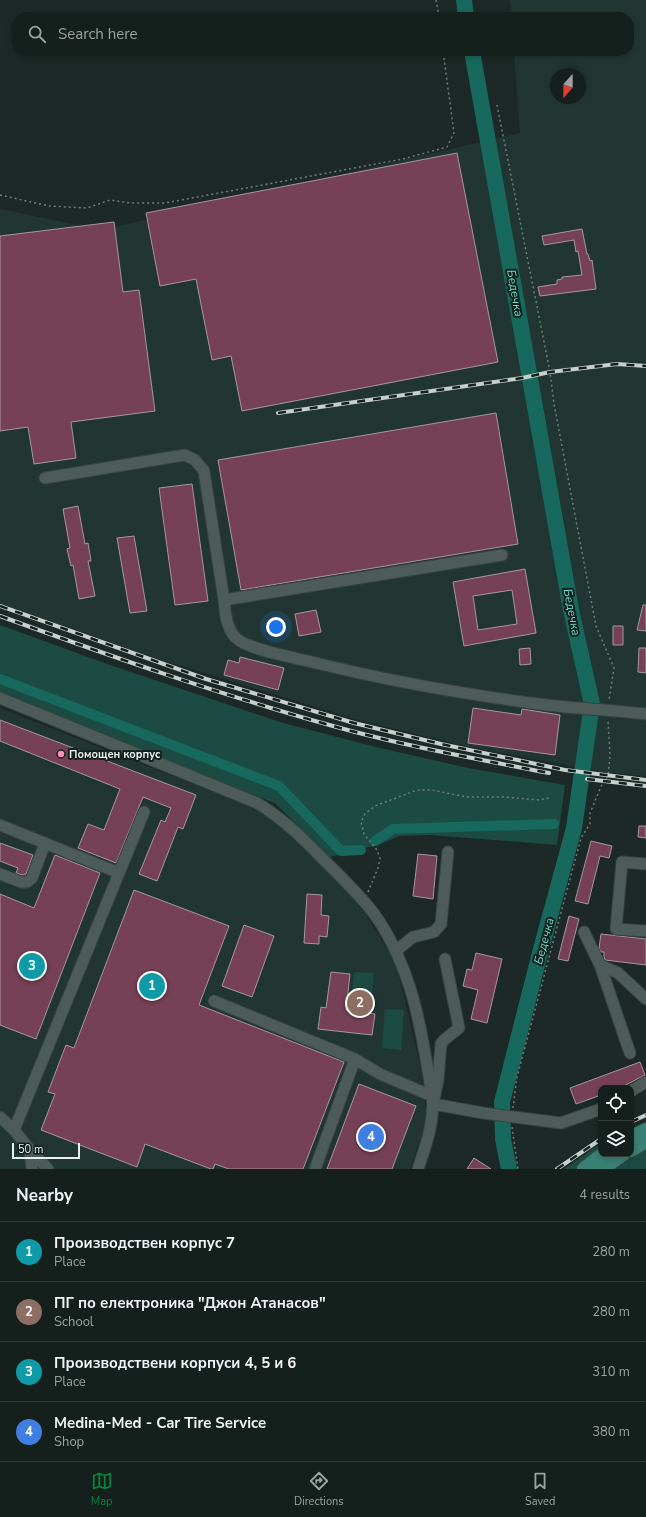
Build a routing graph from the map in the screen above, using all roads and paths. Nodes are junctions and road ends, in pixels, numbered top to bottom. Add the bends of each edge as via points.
1 (436, 0) edge
2 (437, 12) edge
3 (444, 56) edge
4 (496, 105) dead end
5 (0, 195) edge
6 (45, 478) dead end
7 (502, 555) dead end
8 (224, 600) junction
9 (0, 698) edge
10 (604, 710) junction
11 (646, 714) edge
12 (549, 798) dead end
13 (144, 812) dead end
14 (0, 825) edge
15 (45, 843) junction
16 (448, 852) dead end
17 (646, 864) edge
18 (119, 873) junction
19 (0, 874) edge
20 (363, 900) junction
21 (646, 931) edge
22 (584, 932) dead end
23 (397, 950) junction
24 (445, 959) dead end
25 (600, 964) junction
26 (646, 999) edge
27 (214, 1001) dead end
28 (630, 1053) dead end
29 (355, 1060) junction
30 (646, 1082) edge
31 (634, 1089) edge
32 (433, 1100) junction
33 (598, 1111) edge
34 (0, 1117) edge
35 (511, 1117) junction
36 (14, 1130) junction
37 (646, 1130) edge
38 (634, 1136) edge
39 (646, 1141) edge
40 (634, 1148) edge
41 (30, 1150) junction
42 (599, 1157) edge
43 (619, 1157) edge
44 (32, 1169) edge
45 (36, 1169) edge
46 (48, 1169) edge
47 (315, 1169) edge
48 (418, 1169) edge
49 (518, 1169) edge
50 (584, 1169) edge
51 (602, 1169) edge

1 - 2 path
3 - 5 path via 454,133 447,147 402,159 165,203 110,200 87,208 49,206
4 - 10 path via 550,372 596,626 614,668
6 - 8 street via 185,455 195,460 204,471
7 - 8 street
8 - 10 street via 229,628 238,641 256,648 383,678 547,705
9 - 20 street via 257,803 289,826
10 - 11 street
10 - 35 path via 610,756 608,776 590,813 590,824 581,838 517,1077
12 - 20 path via 466,798 432,790 417,790 375,806 365,814 361,822 364,834 380,858 372,885
13 - 18 street
14 - 15 street
15 - 18 street
15 - 19 street via 32,878 27,882
16 - 23 street via 441,924 434,932 413,937
17 - 21 street via 622,862 616,928
18 - 36 street
20 - 23 street
22 - 25 street
23 - 32 street via 416,1005
24 - 32 street via 459,1028 441,1044 438,1080
25 - 26 street via 618,973
25 - 28 street
27 - 29 street
29 - 32 street
29 - 47 street
30 - 31 street
32 - 35 street
32 - 48 street via 432,1120
33 - 35 street via 560,1123
34 - 36 street
35 - 49 path
36 - 41 street
37 - 38 main road
39 - 40 main road
41 - 44 street
41 - 45 street
41 - 46 street
42 - 50 main road
43 - 51 main road

